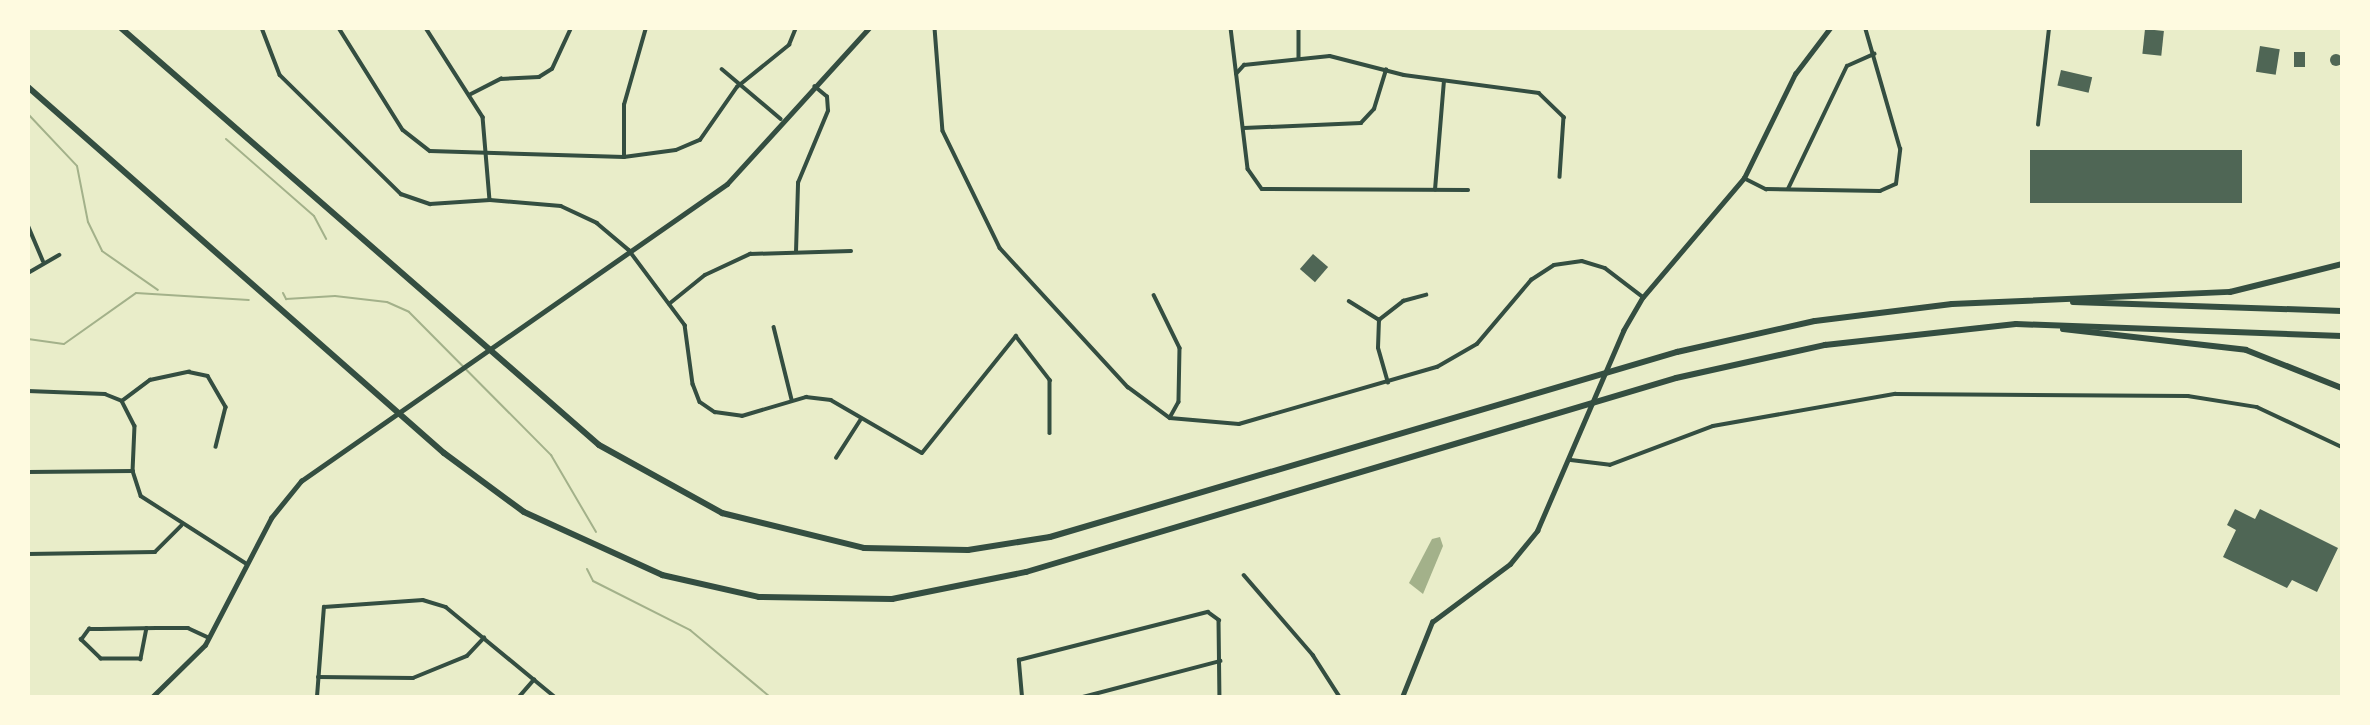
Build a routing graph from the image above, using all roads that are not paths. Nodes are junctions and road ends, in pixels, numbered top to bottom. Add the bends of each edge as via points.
1 (121, 28) edge
2 (262, 28) edge
3 (339, 28) edge
4 (426, 28) edge
5 (570, 28) edge
6 (646, 28) edge
7 (796, 28) edge
8 (869, 28) edge
9 (935, 28) edge
10 (1231, 28) edge
11 (1299, 28) edge
12 (1830, 28) edge
13 (1866, 28) edge
14 (2049, 28) edge
15 (1874, 54) junction
16 (1299, 57) junction
17 (722, 69) dead end
18 (1386, 70) junction
19 (1236, 74) junction
20 (1444, 80) junction
21 (813, 86) junction
22 (28, 87) edge
23 (737, 87) junction
24 (469, 95) junction
25 (781, 119) junction
26 (2038, 125) dead end
27 (1244, 128) junction
28 (487, 152) junction
29 (624, 157) junction
30 (1560, 177) dead end
31 (1744, 178) junction
32 (1787, 189) junction
33 (1435, 190) junction
34 (1468, 190) dead end
35 (490, 200) junction
36 (28, 225) edge
37 (629, 250) junction
38 (851, 251) dead end
39 (796, 252) junction
40 (59, 255) dead end
41 (43, 261) junction
42 (2342, 264) edge
43 (28, 273) edge
44 (1154, 295) dead end
45 (1426, 295) dead end
46 (1643, 297) junction
47 (1349, 301) dead end
48 (2004, 301) junction
49 (669, 304) junction
50 (2342, 311) edge
51 (1379, 320) junction
52 (2016, 324) junction
53 (774, 327) dead end
54 (2342, 335) edge
55 (1388, 383) junction
56 (2342, 388) edge
57 (28, 391) edge
58 (792, 400) junction
59 (122, 401) junction
60 (1170, 418) junction
61 (862, 419) junction
62 (1050, 433) dead end
63 (216, 447) dead end
64 (2342, 447) edge
65 (836, 458) dead end
66 (1571, 460) junction
67 (133, 471) junction
68 (28, 472) edge
69 (181, 526) junction
70 (28, 554) edge
71 (247, 564) junction
72 (1244, 575) dead end
73 (147, 628) junction
74 (209, 638) junction
75 (484, 638) junction
76 (1220, 662) junction
77 (318, 677) junction
78 (534, 680) junction
79 (152, 697) edge
80 (317, 697) edge
81 (519, 697) edge
82 (555, 697) edge
83 (1022, 697) edge
84 (1083, 697) edge
85 (1220, 697) edge
86 (1340, 697) edge
87 (1402, 697) edge

1 - 48 highway via 555,410 643,474 758,526 888,550 982,549 1050,537 1677,352 1856,314
2 - 35 street via 279,75 401,194 430,204
3 - 28 street via 416,142 446,155
4 - 24 street
5 - 24 street via 552,69 539,77 500,79
6 - 29 street via 624,105
7 - 23 street via 789,44
8 - 21 street
9 - 60 street via 943,131 1000,248 1128,387
10 - 19 street
11 - 16 street
12 - 31 street via 1795,74
13 - 15 street
14 - 26 street
15 - 32 street via 1847,66
15 - 32 street via 1900,149 1896,184 1880,191
16 - 18 street via 1334,56
16 - 19 street via 1244,65
17 - 23 street
18 - 20 street
18 - 27 street via 1374,109 1361,123
19 - 27 street
20 - 30 street via 1551,100 1565,122
20 - 33 street
21 - 25 street
21 - 39 street via 827,97 828,111 797,183
22 - 52 highway via 444,453 524,512 662,575 716,590 818,602 908,597 1026,572 1360,469 1750,359 1874,337
23 - 25 street
23 - 29 street via 708,133 694,144
24 - 28 street via 483,117
25 - 37 street via 739,174
27 - 33 street via 1249,173 1265,190
28 - 29 street
28 - 35 street
31 - 32 street via 1766,189
31 - 46 street
33 - 34 street
35 - 37 street via 561,206
36 - 41 street
37 - 49 street
37 - 71 street via 301,481 271,518
38 - 39 street
39 - 49 street via 729,261
40 - 41 street
41 - 43 street
42 - 48 highway via 2230,292
44 - 60 street via 1180,348 1179,402
45 - 51 street via 1403,302
46 - 55 street via 1605,268 1582,261 1554,265 1531,279 1464,354
46 - 66 street via 1623,331
47 - 51 street
48 - 50 highway
49 - 58 street via 685,325 701,402 742,416
51 - 55 street via 1378,348
52 - 54 highway
52 - 56 highway via 2246,350
53 - 58 street
55 - 60 street via 1239,424
57 - 59 street via 105,394
58 - 61 street via 831,400
59 - 63 street via 150,380 189,372 208,376 226,407
59 - 67 street via 135,426
61 - 62 street via 922,453 1016,336 1050,380
61 - 65 street
64 - 66 street via 2257,407 2188,396 1882,394 1713,426 1610,465
66 - 87 street via 1521,553 1432,622
67 - 68 street
67 - 69 street via 147,503
69 - 70 street via 155,552
69 - 71 street
71 - 74 street
72 - 86 street via 1313,655
73 - 73 street via 89,629 81,640 101,659 141,660
73 - 74 street via 188,628
74 - 79 street
75 - 77 street via 467,656 413,678
75 - 77 street via 436,602 334,602 322,613
75 - 78 street
76 - 83 street via 1219,620 1203,612 1019,660
76 - 84 street
76 - 85 street
77 - 80 street
78 - 81 street
78 - 82 street

